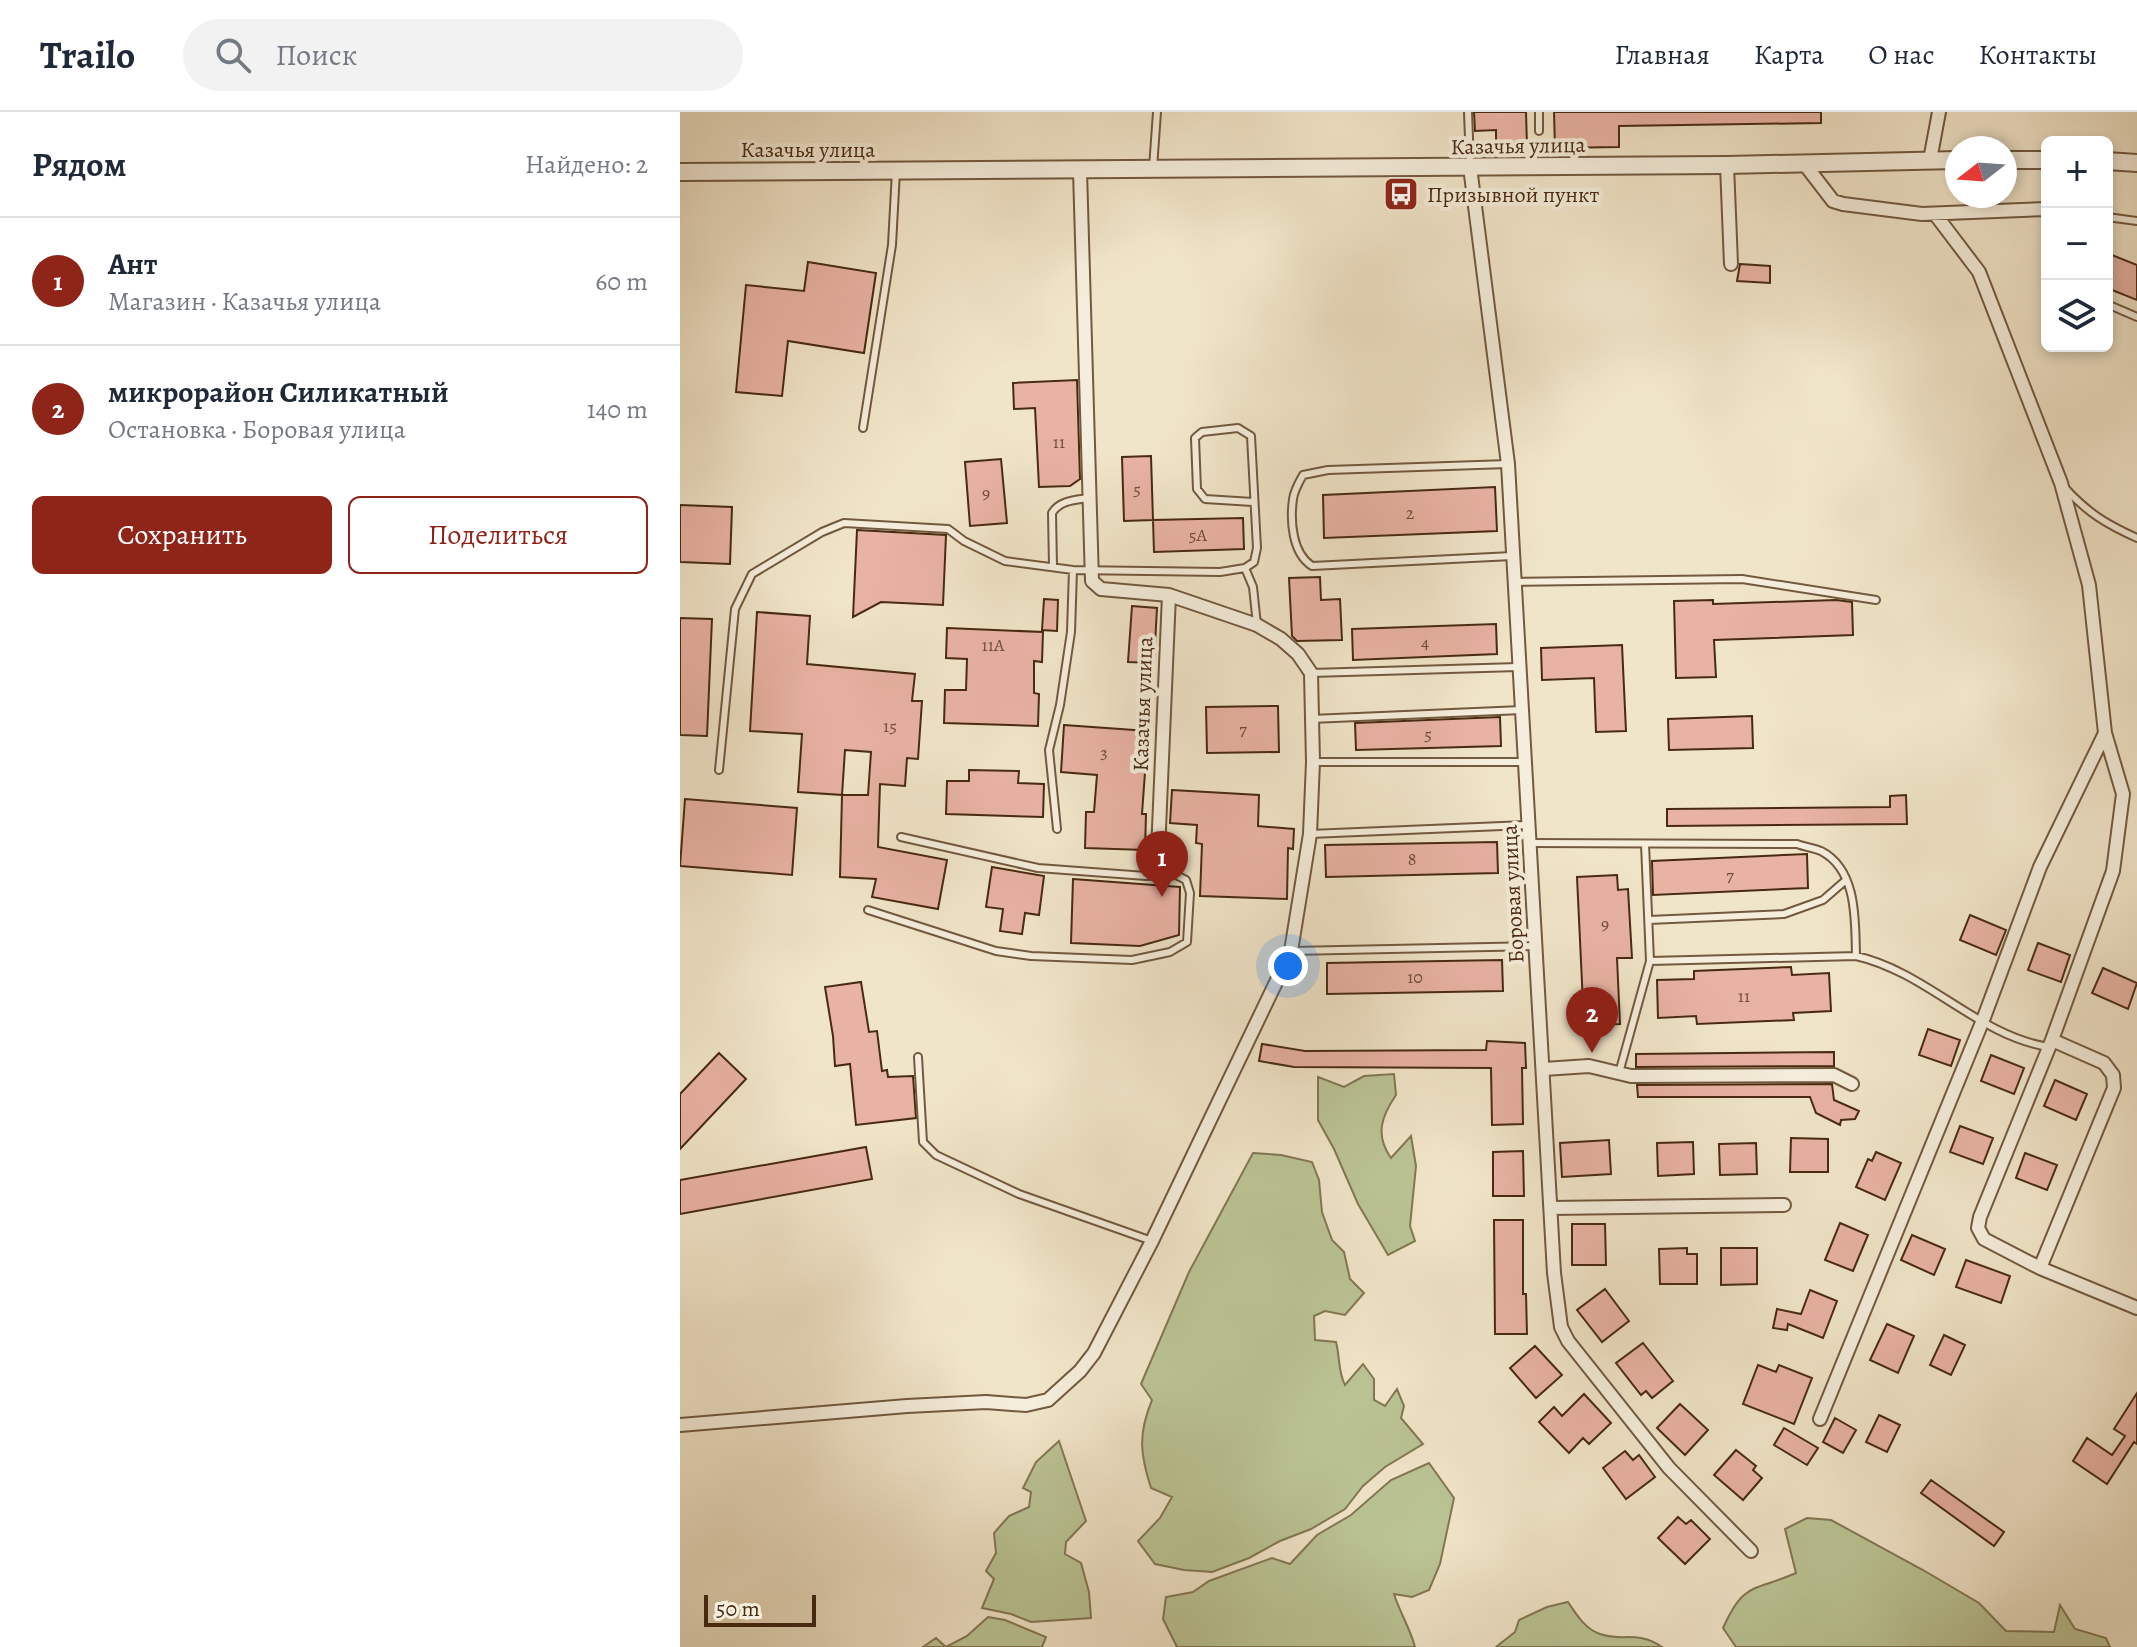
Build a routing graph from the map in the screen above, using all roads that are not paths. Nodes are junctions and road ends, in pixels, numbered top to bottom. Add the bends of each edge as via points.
1 (1157, 112) edge
2 (1468, 112) edge
3 (1539, 112) edge
4 (1939, 112) edge
5 (1539, 131) dead end
6 (1930, 160) junction
7 (1945, 160) edge
8 (2017, 160) edge
9 (2041, 160) edge
10 (2113, 161) edge
11 (1803, 162) junction
12 (2137, 163) edge
13 (1727, 165) junction
14 (1470, 167) junction
15 (1153, 168) junction
16 (896, 171) junction
17 (1080, 171) junction
18 (680, 172) edge
19 (2006, 208) edge
20 (2041, 209) edge
21 (2008, 211) junction
22 (1935, 214) junction
23 (2113, 218) edge
24 (2137, 221) edge
25 (1731, 264) dead end
26 (2113, 307) edge
27 (2137, 317) edge
28 (863, 428) dead end
29 (1508, 464) junction
30 (2061, 483) junction
31 (1091, 497) junction
32 (1253, 502) junction
33 (2137, 538) edge
34 (1512, 556) junction
35 (1053, 567) junction
36 (1245, 568) junction
37 (1092, 569) junction
38 (1073, 570) junction
39 (1514, 582) junction
40 (1169, 595) junction
41 (1876, 600) dead end
42 (1257, 625) junction
43 (1518, 667) junction
44 (1311, 673) junction
45 (1522, 710) junction
46 (1311, 719) junction
47 (2105, 733) junction
48 (1313, 762) junction
49 (1525, 762) junction
50 (719, 770) dead end
51 (1528, 825) junction
52 (1057, 829) dead end
53 (1310, 834) junction
54 (901, 837) dead end
55 (1529, 843) junction
56 (1645, 844) junction
57 (1157, 875) junction
58 (1846, 880) junction
59 (868, 910) dead end
60 (1649, 920) junction
61 (1535, 946) junction
62 (1291, 951) junction
63 (1856, 956) junction
64 (1650, 961) junction
65 (1983, 1020) junction
66 (2050, 1044) junction
67 (918, 1057) dead end
68 (1544, 1069) junction
69 (1619, 1073) junction
70 (1852, 1084) dead end
71 (1784, 1205) dead end
72 (1551, 1208) junction
73 (1152, 1241) junction
74 (2040, 1268) junction
75 (2137, 1308) edge
76 (1820, 1419) dead end
77 (680, 1425) edge
78 (1751, 1551) dead end

1 - 15 lane
2 - 14 lane
3 - 5 lane
4 - 6 street
6 - 7 street, Казачья улица
6 - 11 street, Казачья улица
8 - 9 street
10 - 12 street
11 - 13 street, Казачья улица
11 - 22 street via 1833,201
13 - 14 street, Казачья улица
13 - 25 street
14 - 15 street, Казачья улица
14 - 29 street, Боровая улица
15 - 17 street, Казачья улица
16 - 17 street, Казачья улица
16 - 18 street, Казачья улица
16 - 28 lane via 892,245
17 - 31 street
19 - 21 street
20 - 21 street
21 - 22 street
22 - 30 street via 1979,272
23 - 24 lane
26 - 27 lane
29 - 34 street, Боровая улица
29 - 34 lane via 1303,475 1293,497 1294,528 1295,543 1312,566
30 - 33 lane via 2083,508
30 - 47 street via 2089,585
31 - 35 lane via 1064,502 1052,513
31 - 37 street
32 - 32 lane via 1205,499 1197,489 1194,448 1202,432 1238,428 1251,436
32 - 36 lane via 1257,548 1254,562
34 - 39 street, Боровая улица
35 - 38 lane
35 - 50 lane via 1005,561 948,529 844,523 752,574 735,609
36 - 37 lane
36 - 42 lane
37 - 38 lane
37 - 40 street via 1092,581 1101,589
38 - 52 lane via 1071,632 1049,750
39 - 41 lane via 1742,579
39 - 43 street, Боровая улица
40 - 42 street
40 - 57 street, Казачья улица
42 - 44 street via 1298,654
43 - 44 lane
43 - 45 street, Боровая улица
44 - 46 street
45 - 46 lane
45 - 49 street, Боровая улица
46 - 48 street
47 - 65 street via 2040,867
47 - 66 street via 2123,794 2113,871
48 - 49 lane
48 - 53 street
49 - 51 street, Боровая улица
51 - 53 lane
51 - 55 street, Боровая улица
53 - 62 street
54 - 57 lane via 1038,868
55 - 56 lane
55 - 61 street, Боровая улица
56 - 58 lane via 1797,844 1831,858
56 - 60 lane
57 - 59 lane via 1186,880 1187,942 1170,952 1132,960 996,951
58 - 60 lane via 1823,900 1784,914
58 - 63 lane via 1855,913
60 - 64 lane
61 - 62 lane
61 - 68 street, Боровая улица
62 - 73 street
63 - 64 lane
63 - 65 lane via 1900,970
64 - 69 lane
65 - 66 lane via 2016,1039
65 - 76 street
66 - 74 street via 1978,1228 1984,1239
66 - 74 street via 2104,1063 2114,1088
67 - 73 lane via 923,1142 936,1155 1019,1194
68 - 69 street via 1589,1066
68 - 72 street, Боровая улица
69 - 70 street via 1834,1075
71 - 72 street
72 - 78 street, Боровая улица via 1554,1273 1561,1327 1568,1341 1669,1468
73 - 77 street via 1094,1353 1048,1400
74 - 75 street

